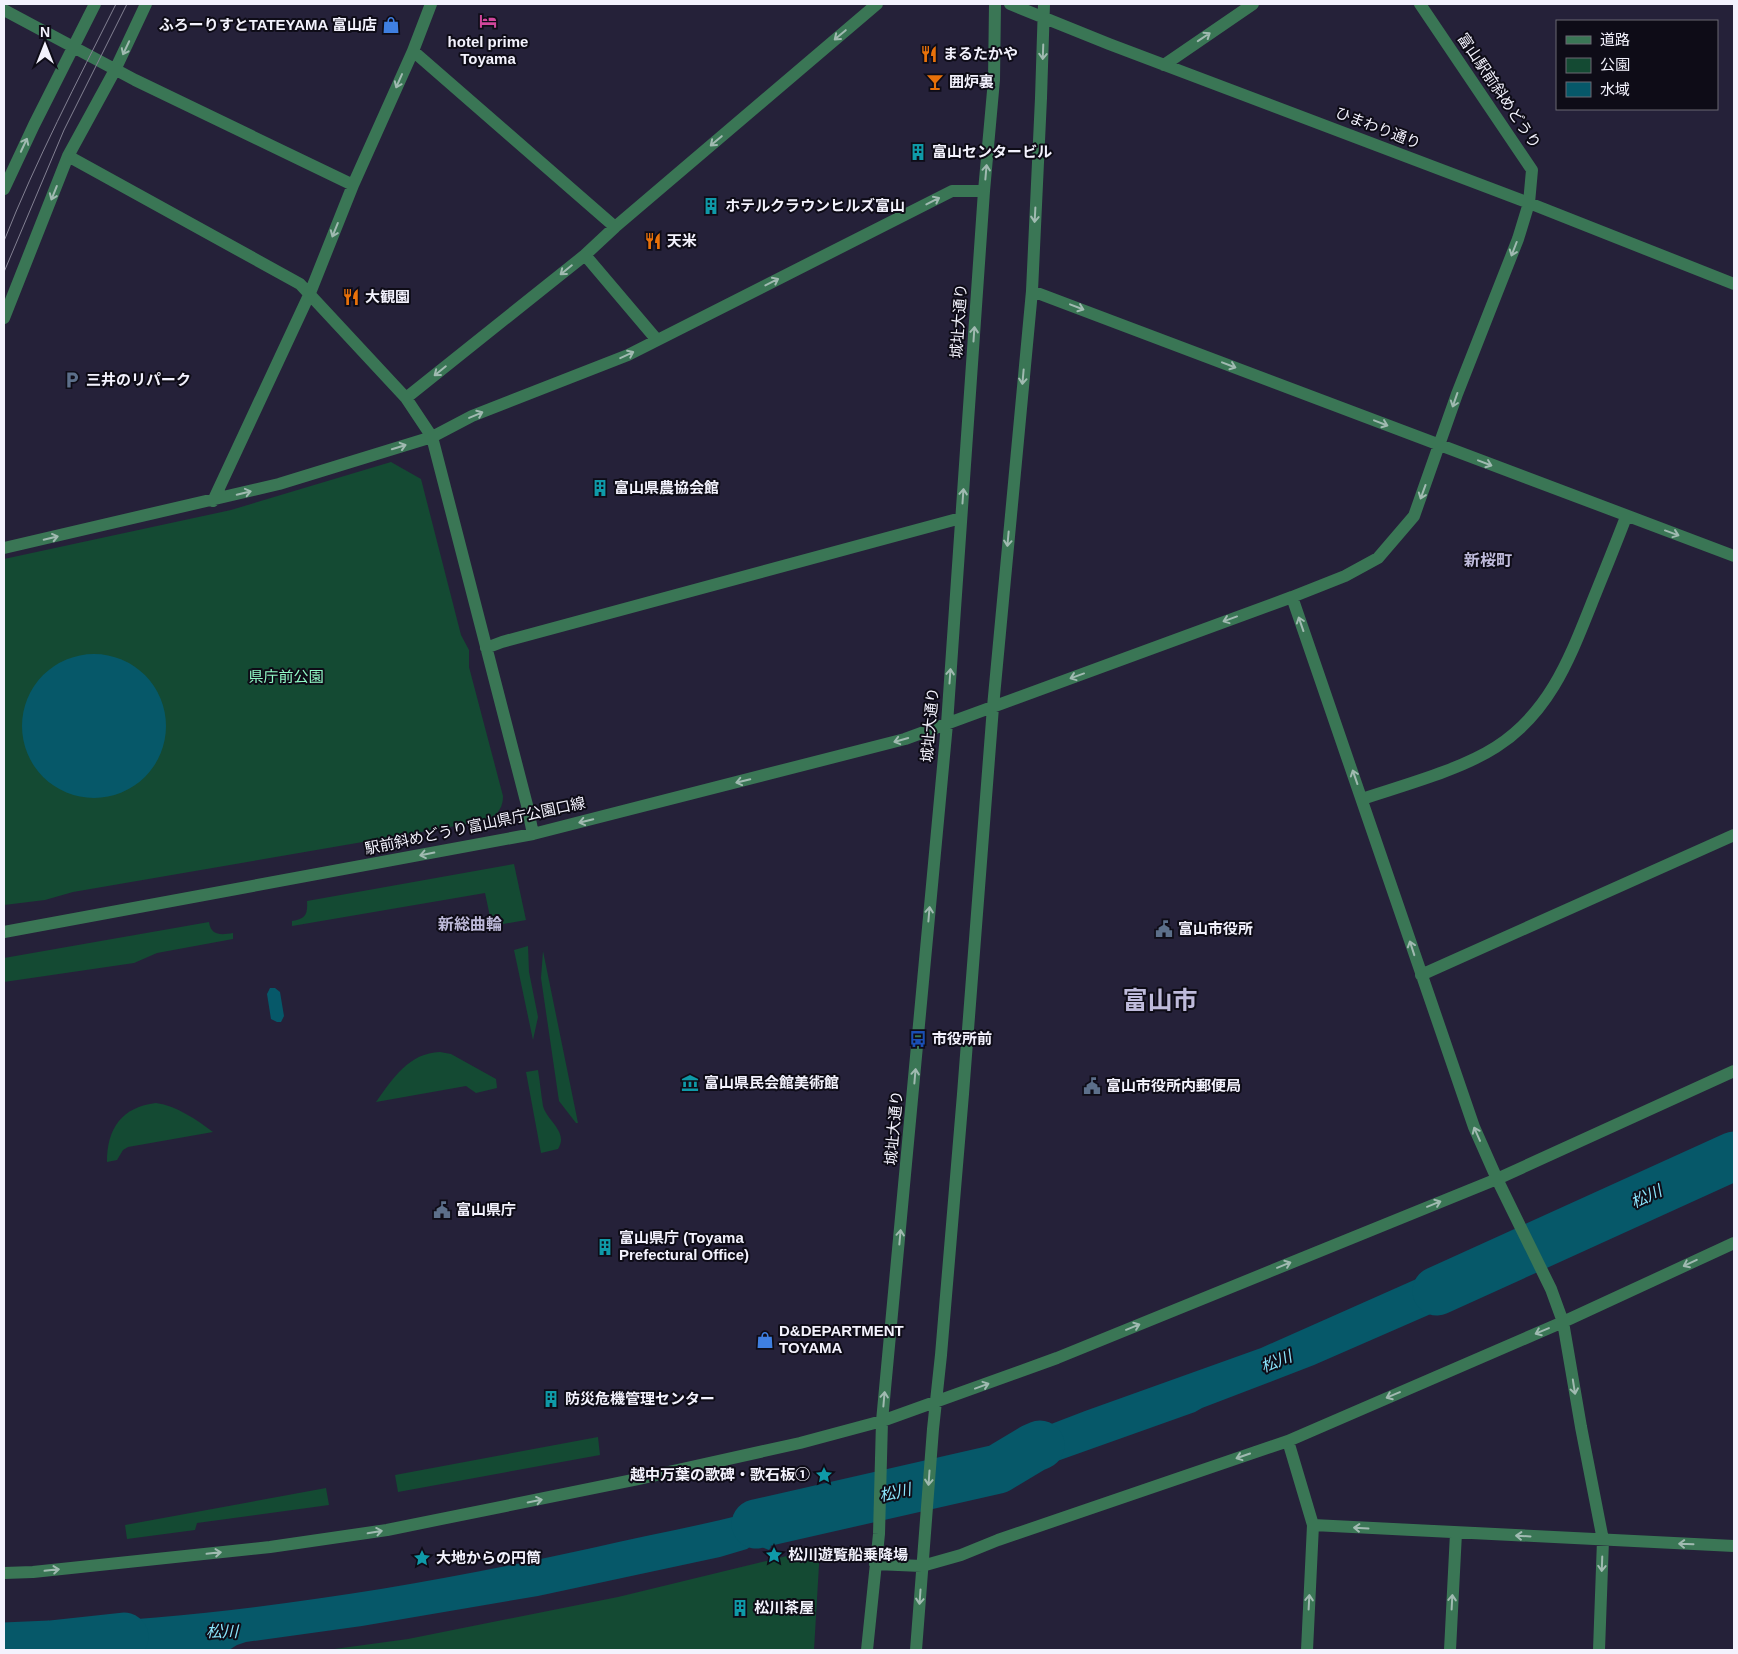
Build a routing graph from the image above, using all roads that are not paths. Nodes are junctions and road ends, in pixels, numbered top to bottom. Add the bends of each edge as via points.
1 (95, 4) edge
2 (146, 4) edge
3 (431, 4) edge
4 (877, 4) edge
5 (995, 4) edge
6 (1010, 4) edge
7 (1044, 4) edge
8 (1254, 4) edge
9 (1420, 4) edge
10 (4, 10) edge
11 (1044, 17) junction
12 (73, 47) junction
13 (413, 51) junction
14 (1164, 65) junction
15 (115, 70) junction
16 (68, 156) junction
17 (354, 184) junction
18 (4, 189) edge
19 (984, 191) junction
20 (1529, 203) junction
21 (615, 227) junction
22 (585, 255) junction
23 (1734, 284) edge
24 (1032, 291) junction
25 (310, 293) junction
26 (4, 318) edge
27 (657, 340) junction
28 (406, 398) junction
29 (432, 437) junction
30 (1440, 446) junction
31 (213, 501) junction
32 (1626, 517) junction
33 (961, 518) junction
34 (4, 548) edge
35 (1734, 556) edge
36 (1292, 596) junction
37 (486, 648) junction
38 (993, 707) junction
39 (946, 724) junction
40 (1362, 799) junction
41 (533, 834) junction
42 (1734, 835) edge
43 (4, 932) edge
44 (1421, 975) junction
45 (1734, 1071) edge
46 (1497, 1179) junction
47 (1734, 1243) edge
48 (1563, 1322) junction
49 (936, 1403) junction
50 (882, 1421) junction
51 (1288, 1441) junction
52 (1313, 1525) junction
53 (1456, 1533) junction
54 (1603, 1540) junction
55 (1734, 1546) edge
56 (875, 1564) junction
57 (922, 1566) junction
58 (4, 1573) edge
59 (867, 1650) edge
60 (916, 1650) edge
61 (1307, 1650) edge
62 (1450, 1650) edge
63 (1598, 1650) edge

1 - 12 street
2 -> 15 street
3 - 13 street
4 -> 21 street
19 -> 5 street, 城址大通り via 994,80
6 - 11 street, ひまわり通り
7 - 11 street
14 -> 8 street
9 - 20 street, 富山駅前斜めどうり via 1532,170
10 - 12 street
11 - 14 street, ひまわり通り
11 -> 24 street
12 - 15 street
18 -> 12 street
13 -> 17 street
13 - 21 street
14 - 20 street, ひまわり通り
15 - 16 street
15 - 17 street
16 - 25 street via 300,284
16 -> 26 street
17 -> 25 street
27 -> 19 street via 952,191
33 -> 19 street, 城址大通り
20 - 23 street, ひまわり通り
20 -> 30 street, 富山駅前斜めどうり
21 - 22 street
22 - 27 street
22 -> 28 street
24 -> 30 street
24 -> 38 street
25 - 28 street
25 - 31 street
29 -> 27 street via 472,416 628,355
28 - 29 street
31 -> 29 street
29 - 37 street
30 -> 32 street
30 -> 36 street, 富山駅前斜めどうり via 1414,516 1378,558 1345,576
34 -> 31 street
32 -> 35 street
32 - 40 street via 1571,656 1554,689 1525,725 1496,747 1461,764
33 - 37 street
39 -> 33 street, 城址大通り
36 -> 38 street, 駅前斜めどうり富山県庁公園口線
40 -> 36 street
37 - 41 street
38 - 39 street, 駅前斜めどうり富山県庁公園口線
38 - 49 street
39 -> 41 street, 駅前斜めどうり富山県庁公園口線 via 905,740
50 -> 39 street, 城址大通り
44 -> 40 street
41 -> 43 street, 駅前斜めどうり富山県庁公園口線
42 - 44 street
46 -> 44 street via 1474,1127
45 - 46 street
46 - 48 street via 1551,1288
49 -> 46 street via 1057,1358
47 -> 48 street
48 -> 51 street
48 -> 54 street
49 - 50 street
49 -> 57 street
50 - 56 street, 城址大通り
58 -> 50 street via 354,1536 638,1479
51 - 52 street
51 -> 57 street
53 -> 52 street
61 -> 52 street
54 -> 53 street
62 -> 53 street
55 -> 54 street
54 -> 63 street
56 - 57 street
56 - 59 street, 城址大通り
57 -> 60 street

